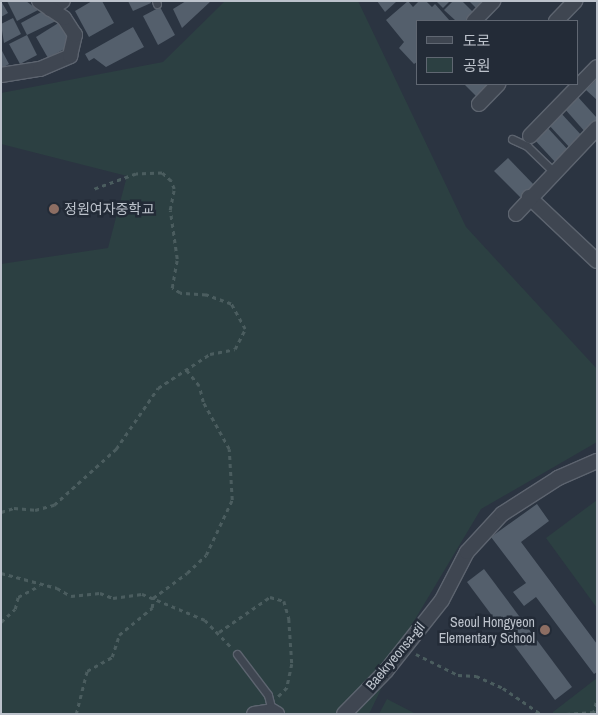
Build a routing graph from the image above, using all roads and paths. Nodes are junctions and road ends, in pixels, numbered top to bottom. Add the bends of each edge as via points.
1 (63, 1) edge
2 (493, 1) edge
3 (575, 1) edge
4 (45, 5) edge
5 (475, 20) edge
6 (557, 20) edge
7 (597, 67) edge
8 (1, 75) edge
9 (497, 85) edge
10 (479, 104) dead end
11 (597, 128) edge
12 (530, 136) dead end
13 (512, 139) dead end
14 (554, 172) junction
15 (92, 190) dead end
16 (529, 197) junction
17 (516, 214) dead end
18 (597, 261) edge
19 (186, 370) junction
20 (597, 461) edge
21 (1, 512) edge
22 (1, 573) edge
23 (40, 585) junction
24 (153, 598) junction
25 (1, 622) edge
26 (219, 632) junction
27 (404, 648) junction
28 (237, 654) joint
29 (597, 698) edge
30 (273, 709) edge
31 (594, 712) edge
32 (76, 714) edge
33 (254, 714) edge
34 (344, 714) edge
35 (540, 714) edge
36 (566, 714) edge

1 - 4 street
2 - 5 street
3 - 6 street
4 - 8 street via 64,18 75,35 70,56 40,69
7 - 12 street
9 - 10 street
11 - 14 street
13 - 14 lane via 527,146
14 - 16 street
15 - 19 path via 136,174 162,173 171,181 174,189 170,210 177,259 172,288 180,293 206,294 231,304 245,329 235,348 210,354
16 - 17 street
16 - 18 street
19 - 21 path via 158,388 116,449 61,500 35,510 14,508
19 - 24 path via 199,386 203,402 229,449 232,500 206,555 188,574
20 - 27 street, Baekryeonsa-gil via 558,478 502,514 467,552 442,600
22 - 23 path
23 - 24 path via 71,596 100,593 113,598 142,594
23 - 25 path via 18,597 15,609
24 - 26 path via 191,612 193,617 205,620
24 - 32 path via 152,608 119,635 112,657 87,671
26 - 28 path
26 - 30 path via 270,597 284,601 292,664 287,688
27 - 34 street, Baekryeonsa-gil
27 - 35 path via 458,675 476,676 503,688
28 - 30 lane via 254,673
29 - 31 path
30 - 33 street
31 - 36 path

